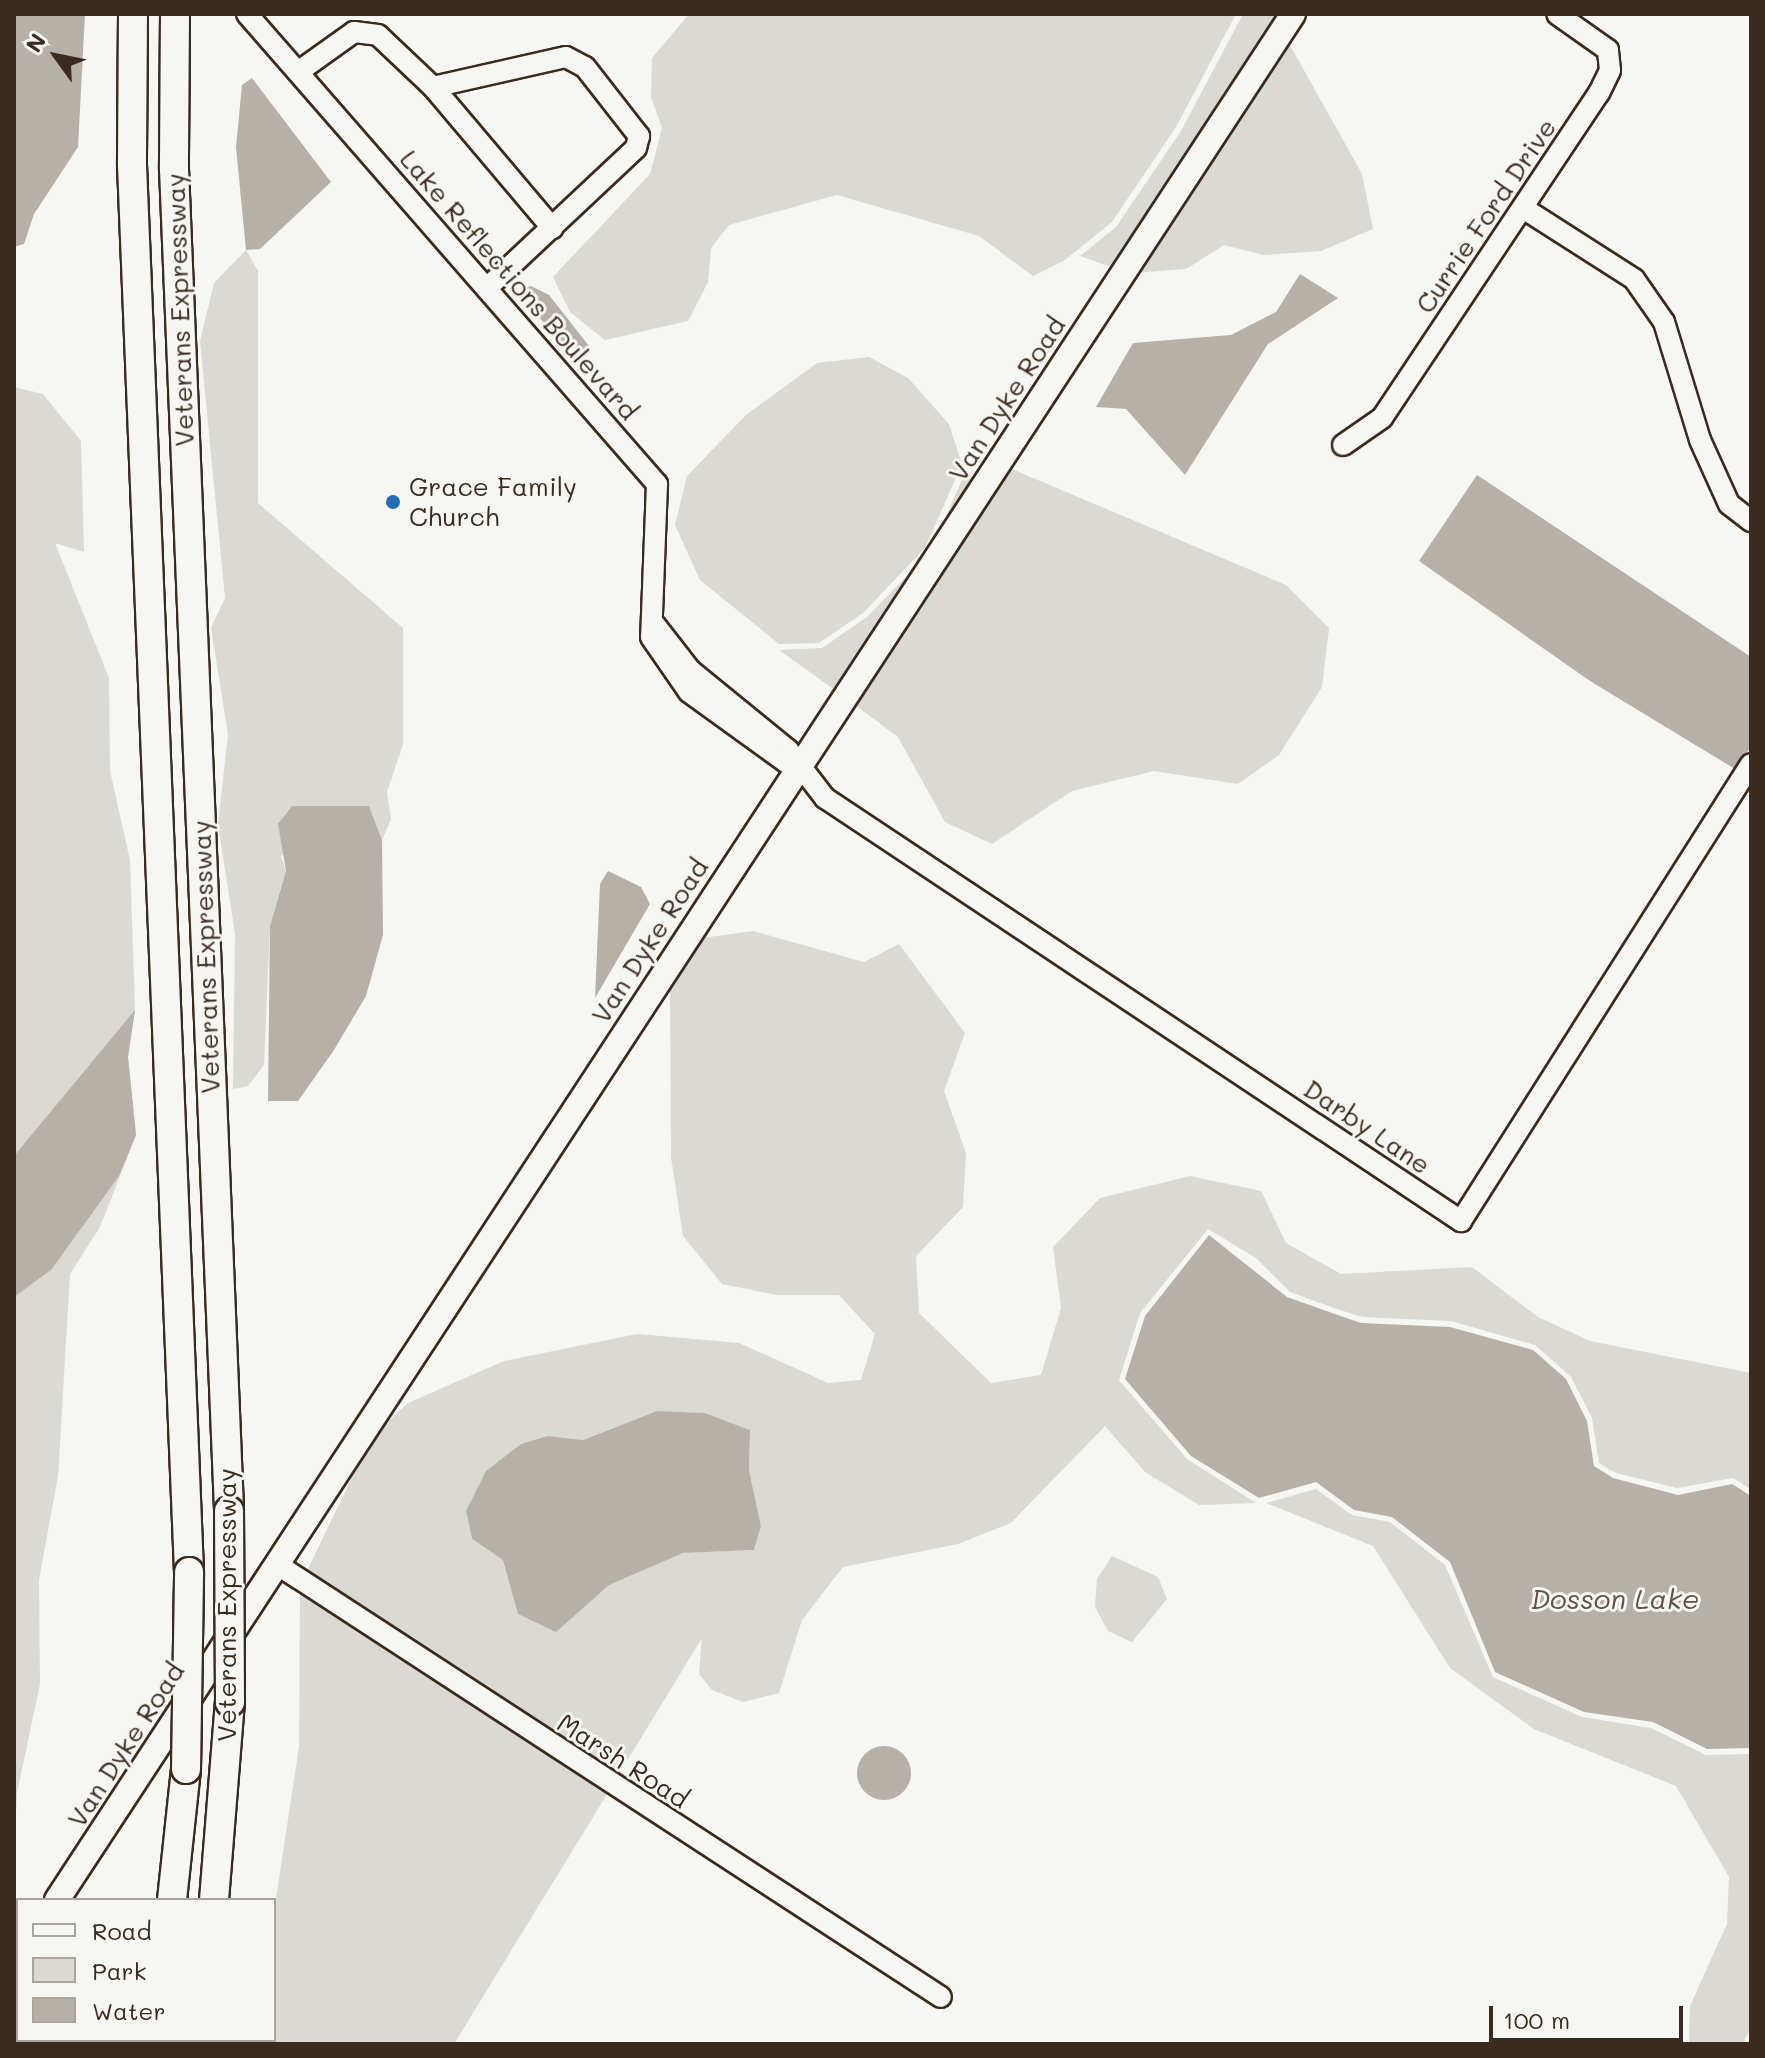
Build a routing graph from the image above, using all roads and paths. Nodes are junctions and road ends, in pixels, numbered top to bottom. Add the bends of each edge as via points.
1 (133, 14) edge
2 (247, 14) edge
3 (1293, 14) edge
4 (1557, 14) edge
5 (175, 19) edge
6 (298, 72) junction
7 (433, 87) junction
8 (1523, 208) junction
9 (552, 228) junction
10 (487, 288) junction
11 (1343, 445) dead end
12 (1751, 521) edge
13 (1751, 764) edge
14 (798, 771) junction
15 (278, 1565) junction
16 (58, 1898) edge
17 (172, 1898) edge
18 (214, 1898) edge
19 (941, 1997) dead end

1 - 17 highway, Veterans Expressway, bridge via 132,165 189,1572 186,1769
2 - 6 street, Lake Reflections Boulevard
3 - 14 main road, Van Dyke Road
4 - 8 street, Currie Ford Drive via 1608,50 1610,70
5 - 18 highway, Veterans Expressway, bridge via 173,154 229,1511 230,1702
6 - 7 street via 354,32 378,35
6 - 10 street, Lake Reflections Boulevard
7 - 9 street
7 - 9 street via 566,57 585,67 633,120 636,148
8 - 11 street, Currie Ford Drive via 1382,418
8 - 12 street via 1634,279 1664,322 1700,440 1729,504
9 - 10 street
10 - 14 street, Lake Reflections Boulevard via 657,484 650,554 655,625 690,670 788,750
13 - 14 street, Darby Lane via 1461,1221 910,858
14 - 15 main road, Van Dyke Road
15 - 16 main road, Van Dyke Road
15 - 19 street, Marsh Road

